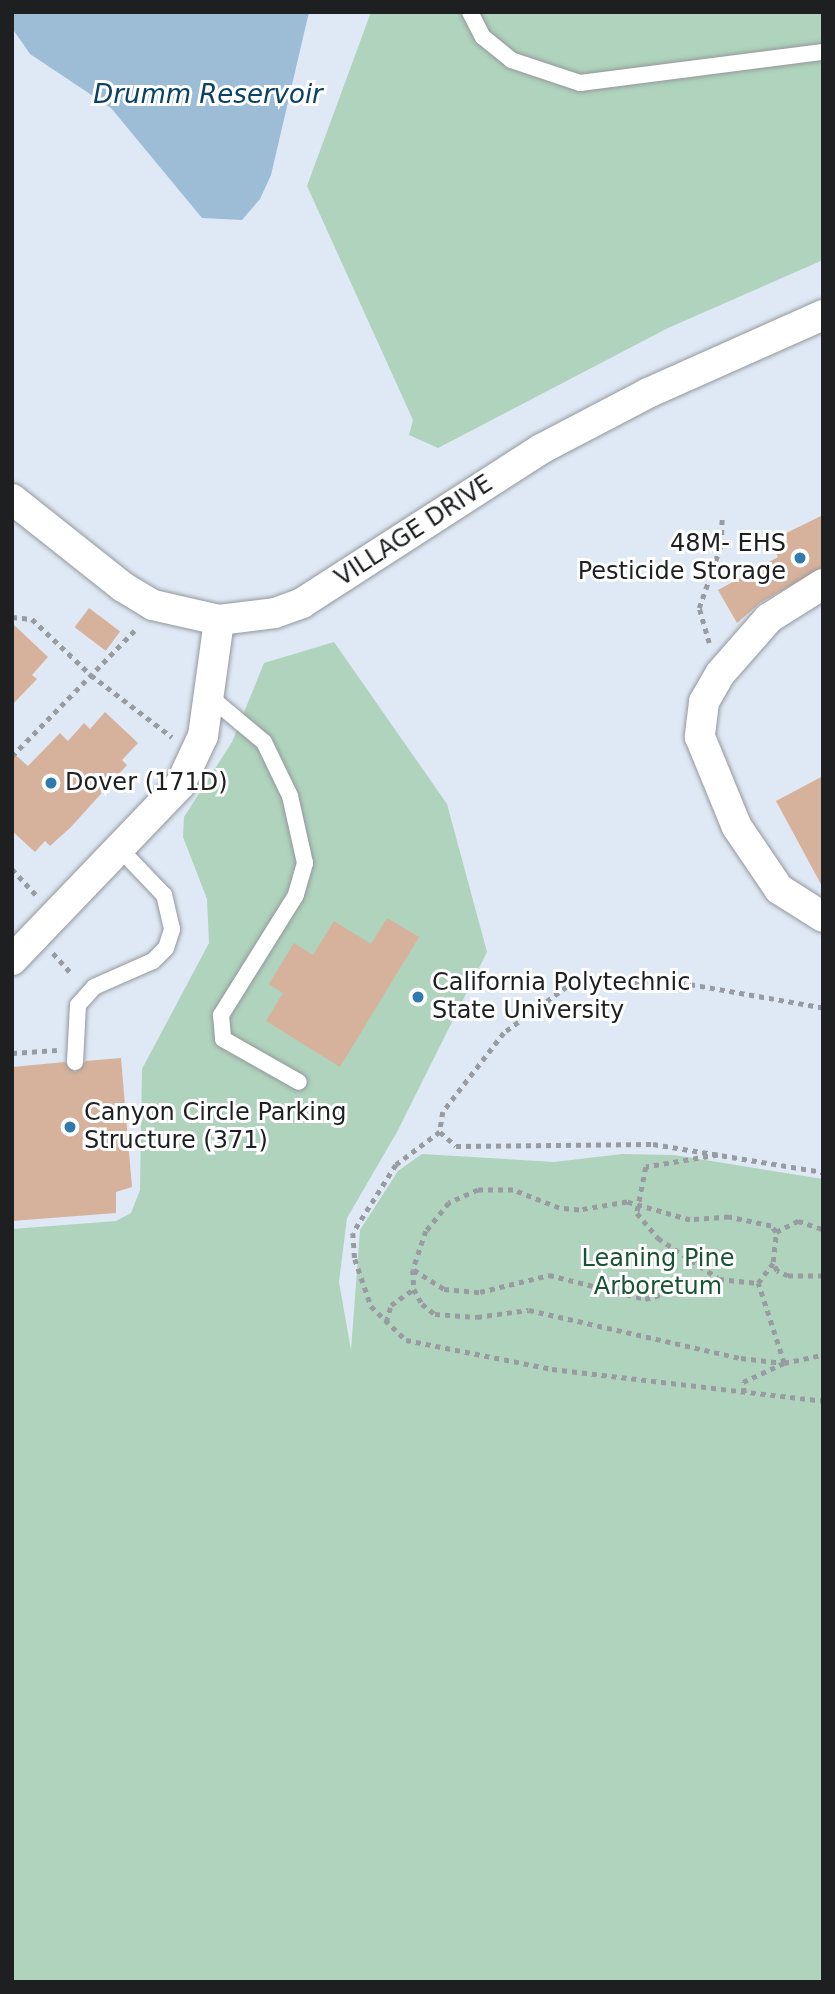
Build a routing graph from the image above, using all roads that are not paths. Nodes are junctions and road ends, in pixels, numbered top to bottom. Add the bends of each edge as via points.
1 (470, 12) edge
2 (823, 52) edge
3 (823, 315) edge
4 (12, 499) edge
5 (823, 584) edge
6 (219, 620) junction
7 (210, 697) junction
8 (120, 849) junction
9 (823, 917) edge
10 (12, 960) edge
11 (75, 1062) dead end
12 (299, 1082) dead end

1 - 2 lane via 483,37 511,60 580,83
3 - 6 street, VILLAGE DRIVE via 648,393 541,449 302,603 275,613
4 - 6 street, VILLAGE DRIVE via 123,587 153,605
5 - 9 street via 769,618 720,674 704,702 700,737 737,827 779,889
6 - 7 street
7 - 8 street via 203,736 180,785
7 - 12 lane via 264,742 290,796 305,863 296,895 221,1015 223,1039
8 - 10 street
8 - 11 lane via 164,895 172,929 166,948 153,961 94,986 78,1005

